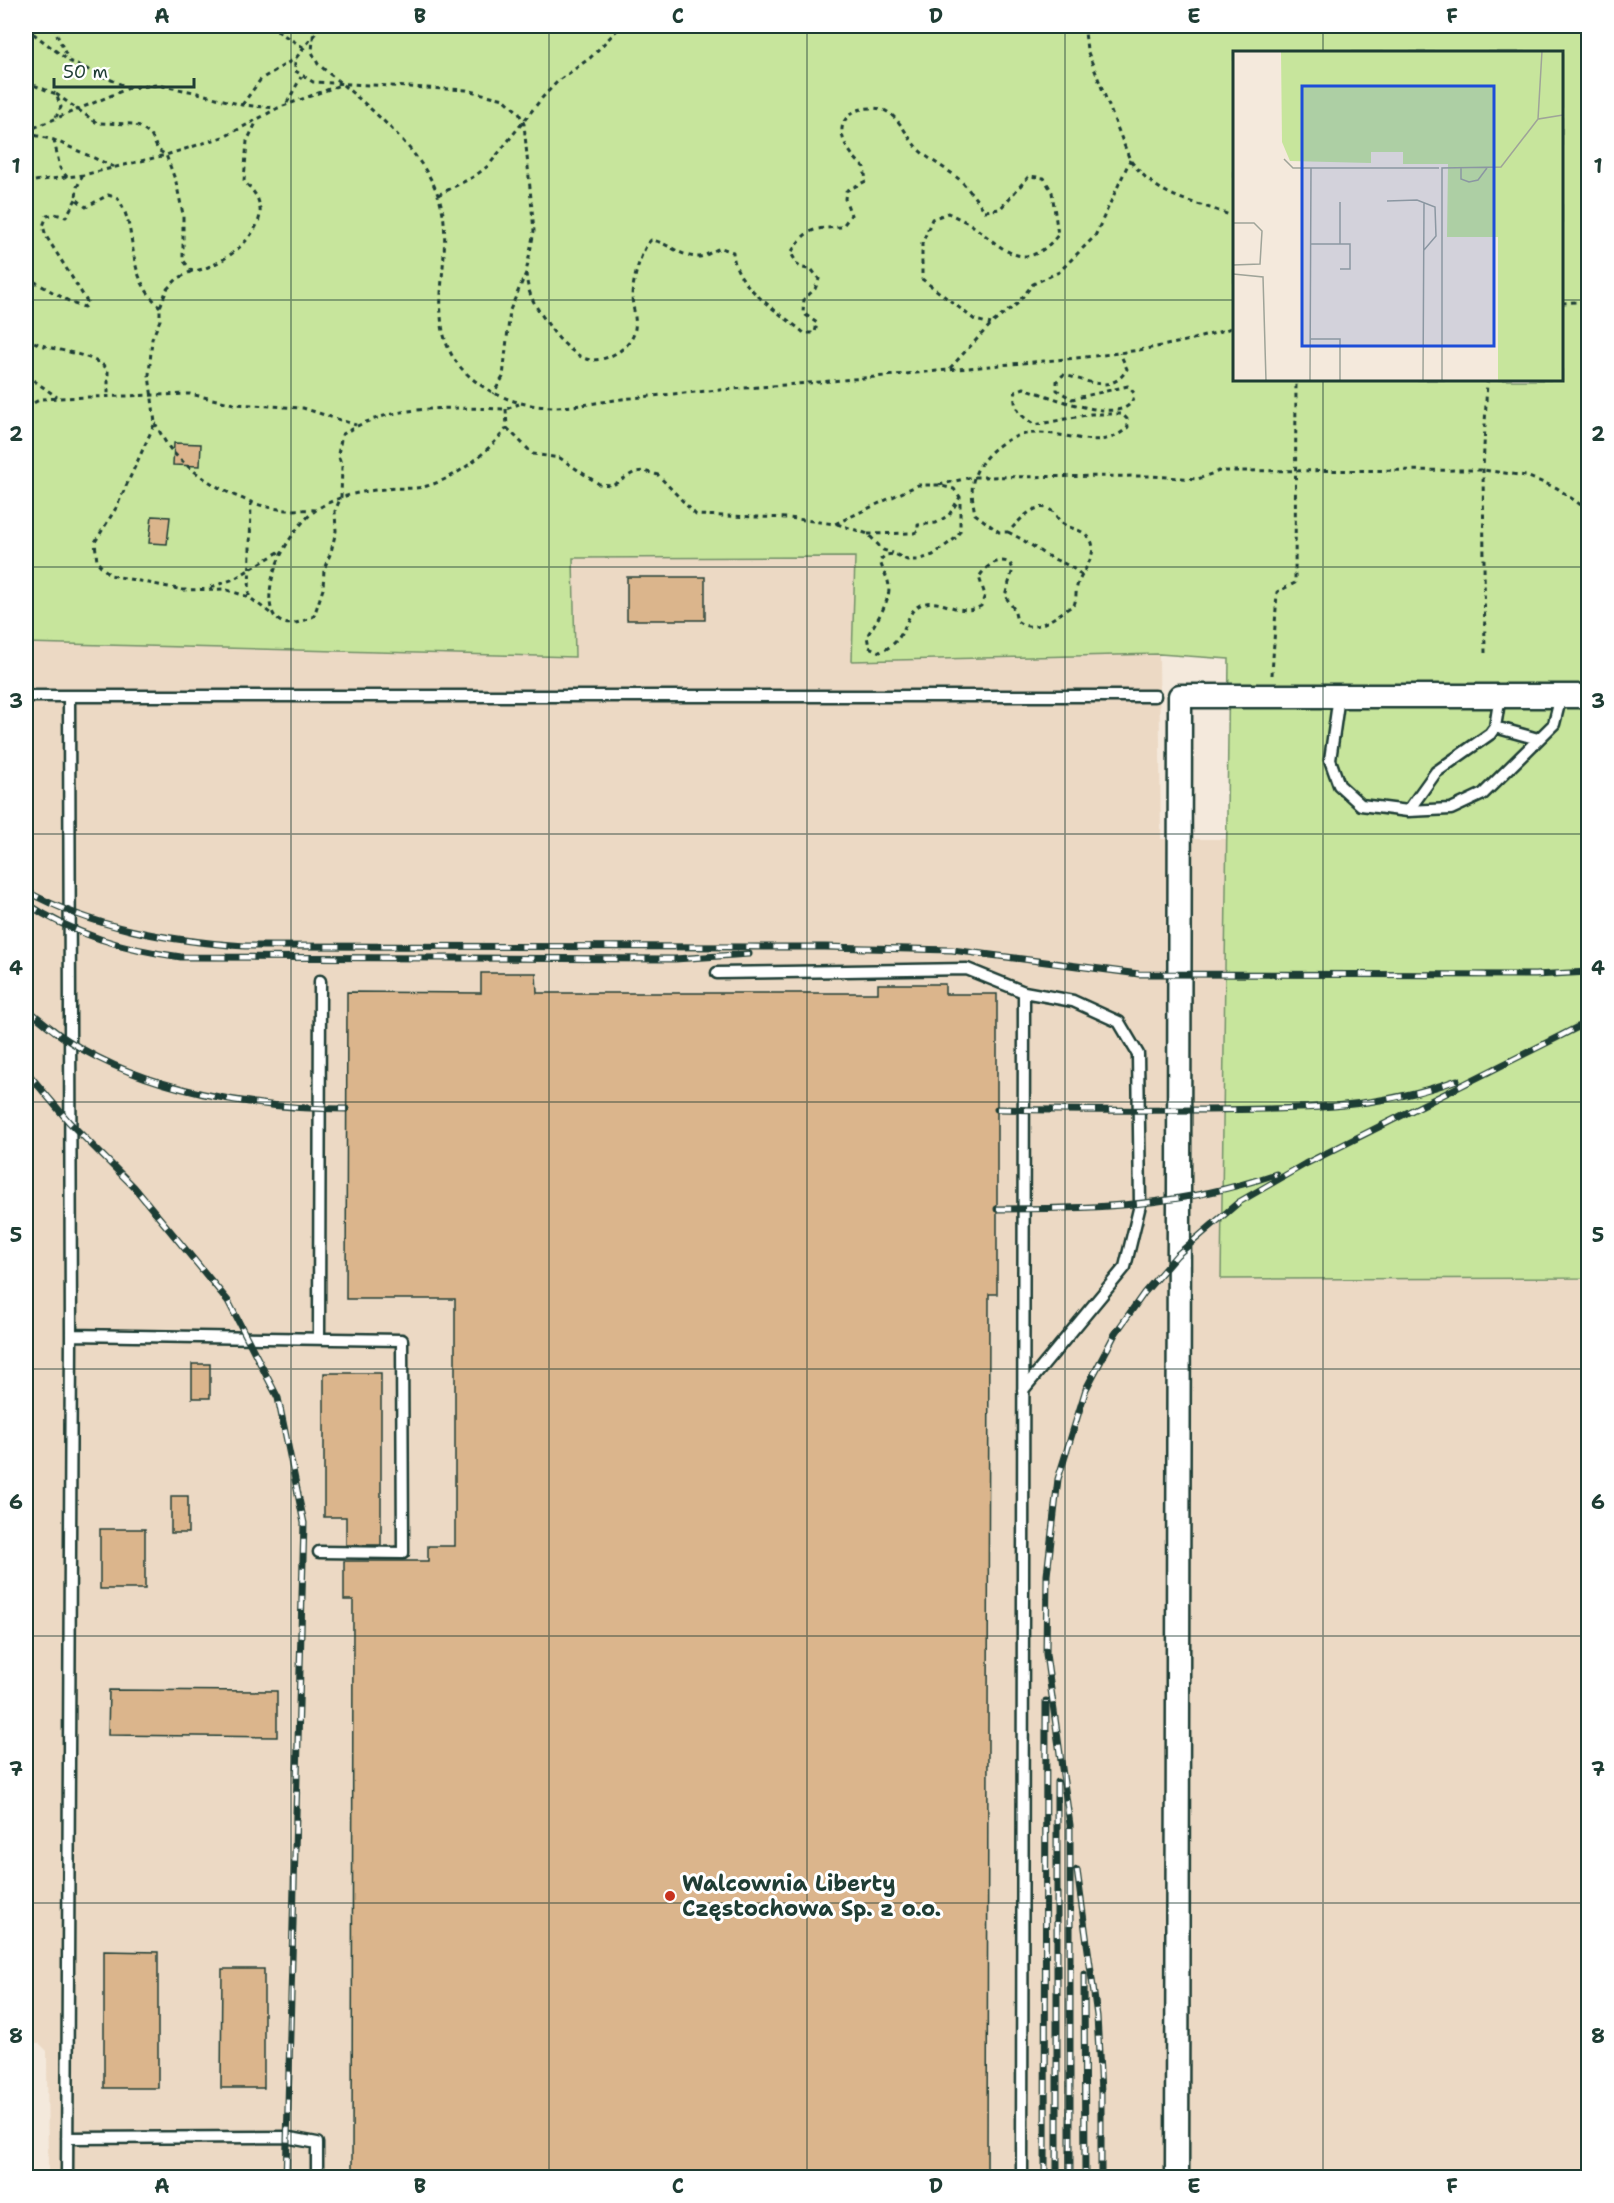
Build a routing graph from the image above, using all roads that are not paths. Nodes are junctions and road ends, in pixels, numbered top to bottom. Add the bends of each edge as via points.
1 (1339, 695) junction
2 (26, 696) edge
3 (1155, 696) dead end
4 (1500, 696) junction
5 (1561, 696) junction
6 (1588, 696) edge
7 (69, 697) junction
8 (1495, 727) junction
9 (1538, 739) junction
10 (1408, 811) junction
11 (717, 973) dead end
12 (320, 981) dead end
13 (1024, 992) junction
14 (71, 1335) junction
15 (319, 1338) junction
16 (1023, 1390) junction
17 (320, 1551) dead end
18 (67, 2138) junction
19 (67, 2178) edge
20 (317, 2178) edge
21 (1022, 2178) edge
22 (1177, 2178) edge

1 - 4 street
1 - 10 lane via 1330,760 1339,785 1361,804
1 - 22 street via 1180,696
2 - 7 lane
3 - 7 lane
4 - 5 street
4 - 8 lane
5 - 6 street
5 - 9 lane via 1554,724
7 - 14 lane
8 - 9 lane
8 - 10 lane via 1436,772
9 - 10 lane via 1483,794 1451,810
11 - 13 lane via 967,969
12 - 15 lane
13 - 16 lane
13 - 16 lane via 1072,1001 1119,1022 1138,1053 1140,1204 1125,1267
14 - 15 lane
14 - 18 lane
15 - 17 lane via 402,1340 403,1553
16 - 21 lane
18 - 19 lane
18 - 20 lane via 285,2137 317,2143

